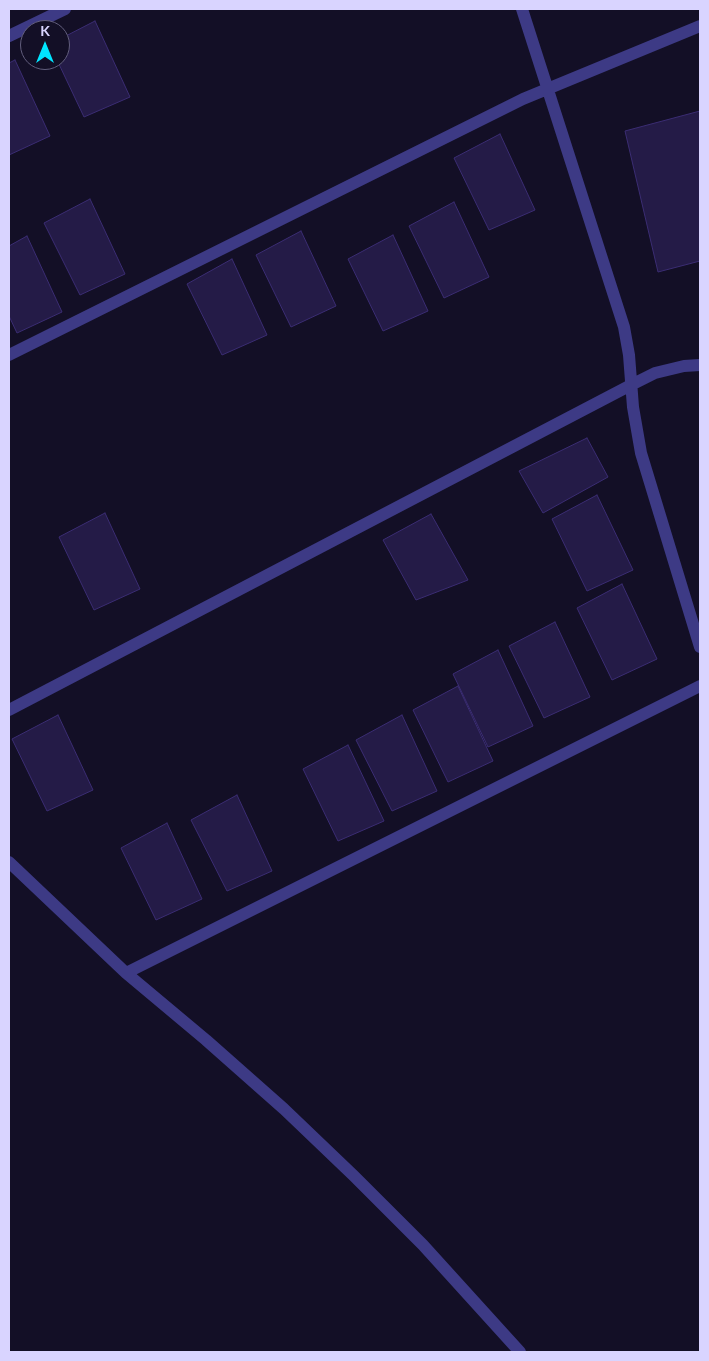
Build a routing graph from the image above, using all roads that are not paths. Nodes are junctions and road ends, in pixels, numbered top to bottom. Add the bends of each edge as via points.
1 (65, 9) edge
2 (522, 9) edge
3 (700, 26) edge
4 (9, 36) edge
5 (548, 89) junction
6 (9, 355) edge
7 (700, 365) edge
8 (631, 385) junction
9 (700, 647) edge
10 (700, 686) edge
11 (9, 710) edge
12 (9, 862) edge
13 (126, 974) junction
14 (520, 1352) edge

1 - 4 street
2 - 5 street
3 - 5 street
5 - 6 street
5 - 8 street via 624,327
7 - 8 street via 655,373
8 - 9 street via 641,454
8 - 11 street
10 - 13 street
12 - 13 street
13 - 14 street via 284,1109 354,1176 423,1245

